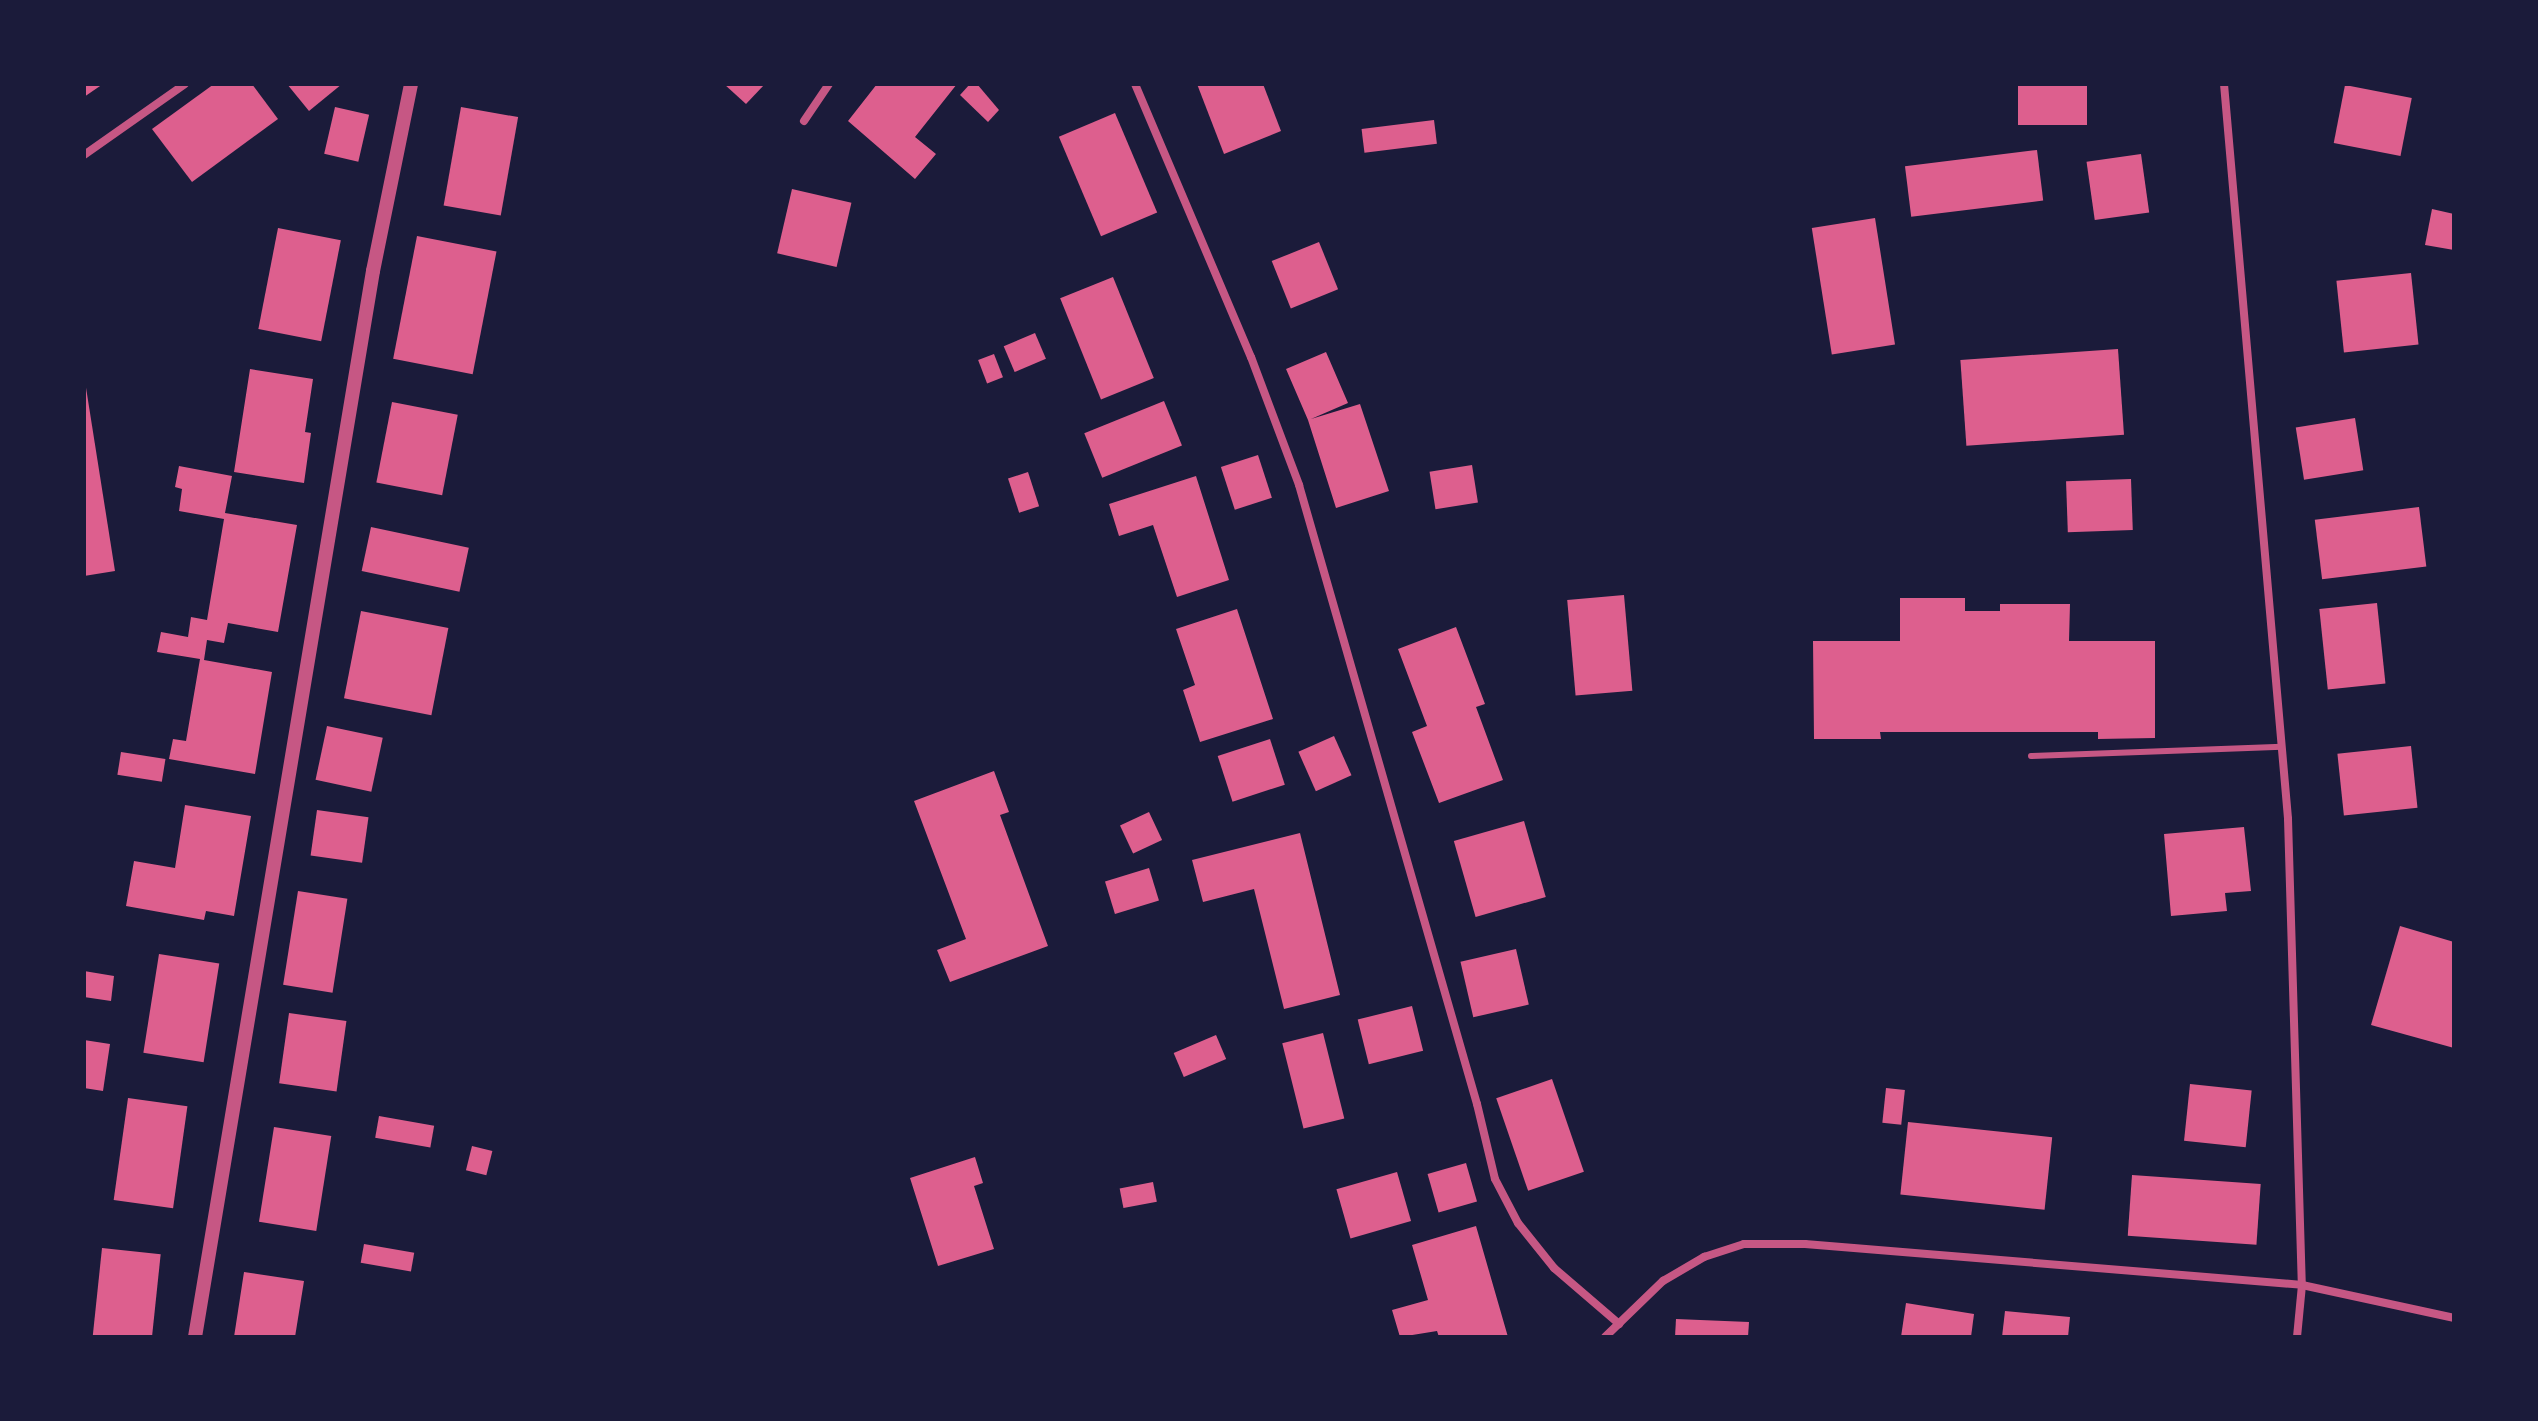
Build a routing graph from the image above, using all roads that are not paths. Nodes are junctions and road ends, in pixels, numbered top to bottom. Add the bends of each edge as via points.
1 (185, 84) edge
2 (411, 84) edge
3 (829, 84) edge
4 (1135, 84) edge
5 (2224, 84) edge
6 (804, 121) dead end
7 (84, 155) edge
8 (2282, 747) junction
9 (2031, 756) dead end
10 (2302, 1285) junction
11 (2454, 1318) edge
12 (1619, 1324) junction
13 (195, 1337) edge
14 (1605, 1337) edge
15 (2297, 1337) edge

1 - 7 street
2 - 13 street via 373,271
3 - 6 street
4 - 12 street via 1251,357 1299,485 1495,1179 1518,1223 1554,1268
5 - 8 street
8 - 9 lane
8 - 10 street
10 - 11 street
10 - 12 street via 1805,1244 1744,1244 1704,1257 1663,1281
10 - 15 street
12 - 14 street

